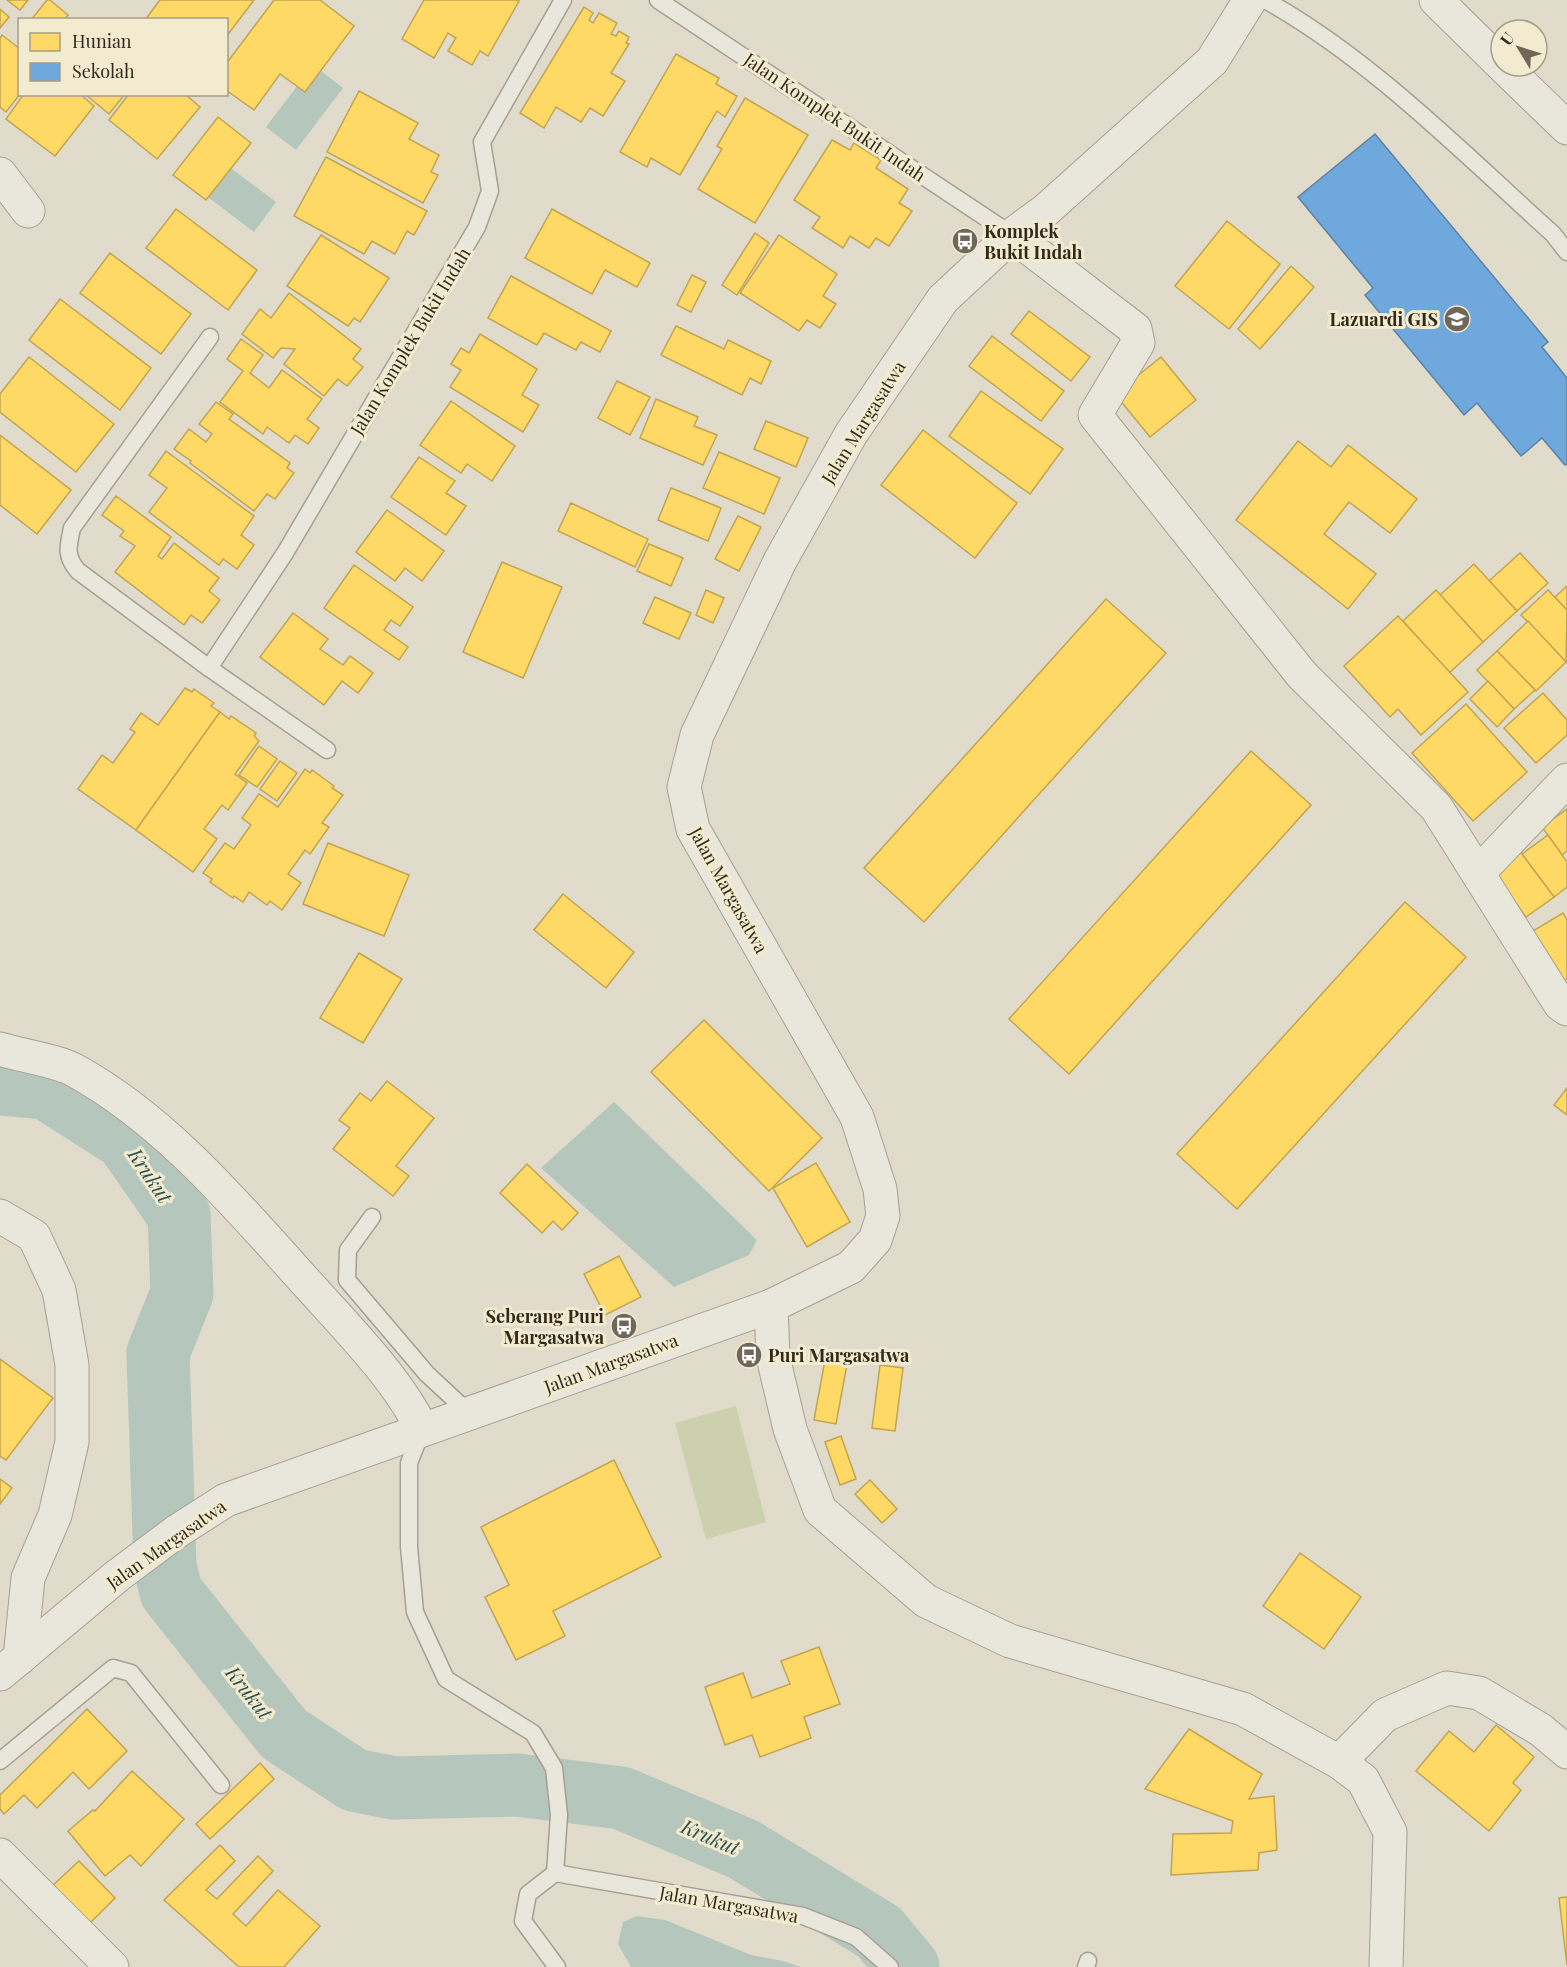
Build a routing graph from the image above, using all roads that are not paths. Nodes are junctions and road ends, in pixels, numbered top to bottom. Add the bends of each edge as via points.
1 (563, 0) edge
2 (658, 0) edge
3 (1250, 0) edge
4 (1265, 0) edge
5 (1436, 0) edge
6 (1489, 52) edge
7 (1515, 78) edge
8 (1567, 128) edge
9 (0, 174) edge
10 (28, 211) dead end
11 (1012, 235) junction
12 (1567, 252) edge
13 (210, 337) dead end
14 (209, 668) junction
15 (327, 750) dead end
16 (1567, 780) edge
17 (1478, 873) junction
18 (1565, 1004) edge
19 (0, 1049) edge
20 (0, 1216) edge
21 (372, 1217) dead end
22 (771, 1306) junction
23 (470, 1414) junction
24 (422, 1430) junction
25 (10, 1666) edge
26 (1567, 1752) edge
27 (0, 1761) edge
28 (1339, 1762) junction
29 (221, 1785) dead end
30 (0, 1855) edge
31 (555, 1873) junction
32 (112, 1967) edge
33 (557, 1967) edge
34 (890, 1967) edge
35 (1386, 1967) edge

1 - 14 lane, Jalan Komplek Bukit Indah via 482,142 490,191 477,227 285,553
2 - 11 lane, Jalan Komplek Bukit Indah
3 - 11 street, Jalan Margasatwa via 1212,61 1046,210
4 - 12 lane via 1319,33 1403,99 1553,234
5 - 6 street
7 - 8 street
9 - 10 street
11 - 17 street via 1135,329 1138,343 1095,415 1302,675 1436,807
11 - 22 street, Jalan Margasatwa via 943,299 851,434 780,561 697,735 684,787 693,829 857,1117 880,1189 883,1216 875,1240 851,1267
13 - 14 lane via 72,528 68,546 69,561 78,571
14 - 15 lane
16 - 17 street
17 - 18 street
19 - 24 street via 72,1068 124,1101 207,1174 359,1341 413,1409
20 - 25 street via 34,1236 59,1290 72,1365 72,1442 55,1515 28,1578
21 - 23 lane via 348,1250 347,1280 427,1374
22 - 23 street, Jalan Margasatwa
22 - 28 street via 773,1357 790,1429 820,1510 926,1601 1010,1641 1243,1709
23 - 24 street, Jalan Margasatwa
24 - 25 street, Jalan Margasatwa via 226,1500 117,1576
24 - 31 lane via 409,1463 409,1547 415,1612 446,1679 533,1733 554,1768 558,1815
26 - 28 street via 1541,1730 1479,1693 1447,1688 1385,1714
27 - 29 lane via 113,1668 131,1673
28 - 35 street via 1363,1780 1390,1832
30 - 32 street
31 - 33 lane via 528,1894 523,1921
31 - 34 lane, Jalan Margasatwa via 803,1916 856,1937

